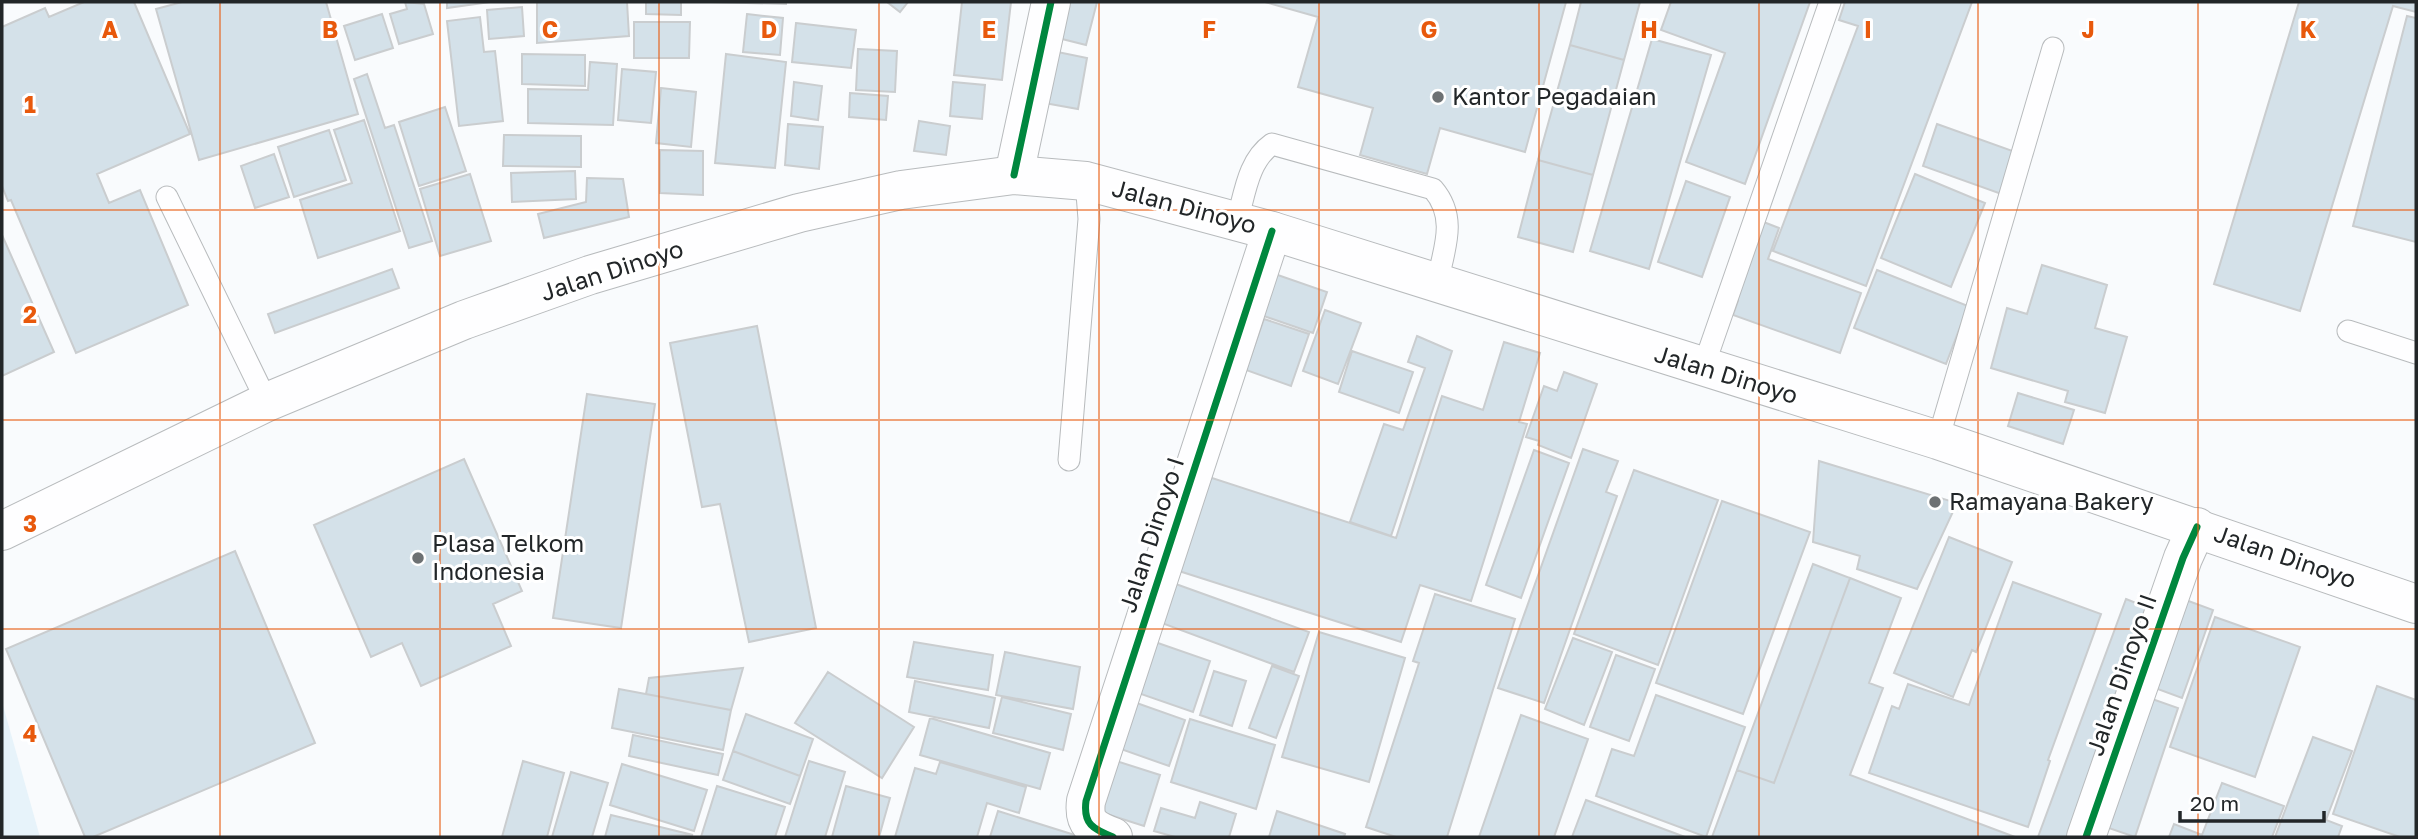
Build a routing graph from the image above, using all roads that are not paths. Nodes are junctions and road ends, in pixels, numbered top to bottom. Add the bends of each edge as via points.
1 (1051, 2) edge
2 (1830, 2) edge
3 (2053, 48) dead end
4 (1014, 175) junction
5 (1086, 181) junction
6 (167, 197) dead end
7 (1255, 226) junction
8 (1437, 283) junction
9 (2348, 331) dead end
10 (2416, 353) edge
11 (1703, 368) junction
12 (267, 402) junction
13 (1938, 440) junction
14 (1069, 460) dead end
15 (2197, 527) junction
16 (2, 531) edge
17 (2416, 604) edge
18 (1113, 837) edge
19 (2086, 837) edge

1 - 4 main road
2 - 11 lane
3 - 13 lane
4 - 5 main road, Jalan Dinoyo
4 - 12 main road, Jalan Dinoyo via 915,188 799,214 590,275 464,320
5 - 7 main road, Jalan Dinoyo
5 - 14 lane via 1088,219
6 - 12 lane
7 - 8 main road, Jalan Dinoyo
7 - 8 lane via 1253,165 1258,154 1272,144 1433,189 1445,203 1448,216
7 - 18 main road, Jalan Dinoyo I via 1086,801 1088,823
8 - 11 main road, Jalan Dinoyo
9 - 10 lane
11 - 13 main road, Jalan Dinoyo
12 - 16 main road, Jalan Dinoyo
13 - 15 main road, Jalan Dinoyo
15 - 17 main road, Jalan Dinoyo
15 - 19 main road, Jalan Dinoyo II

